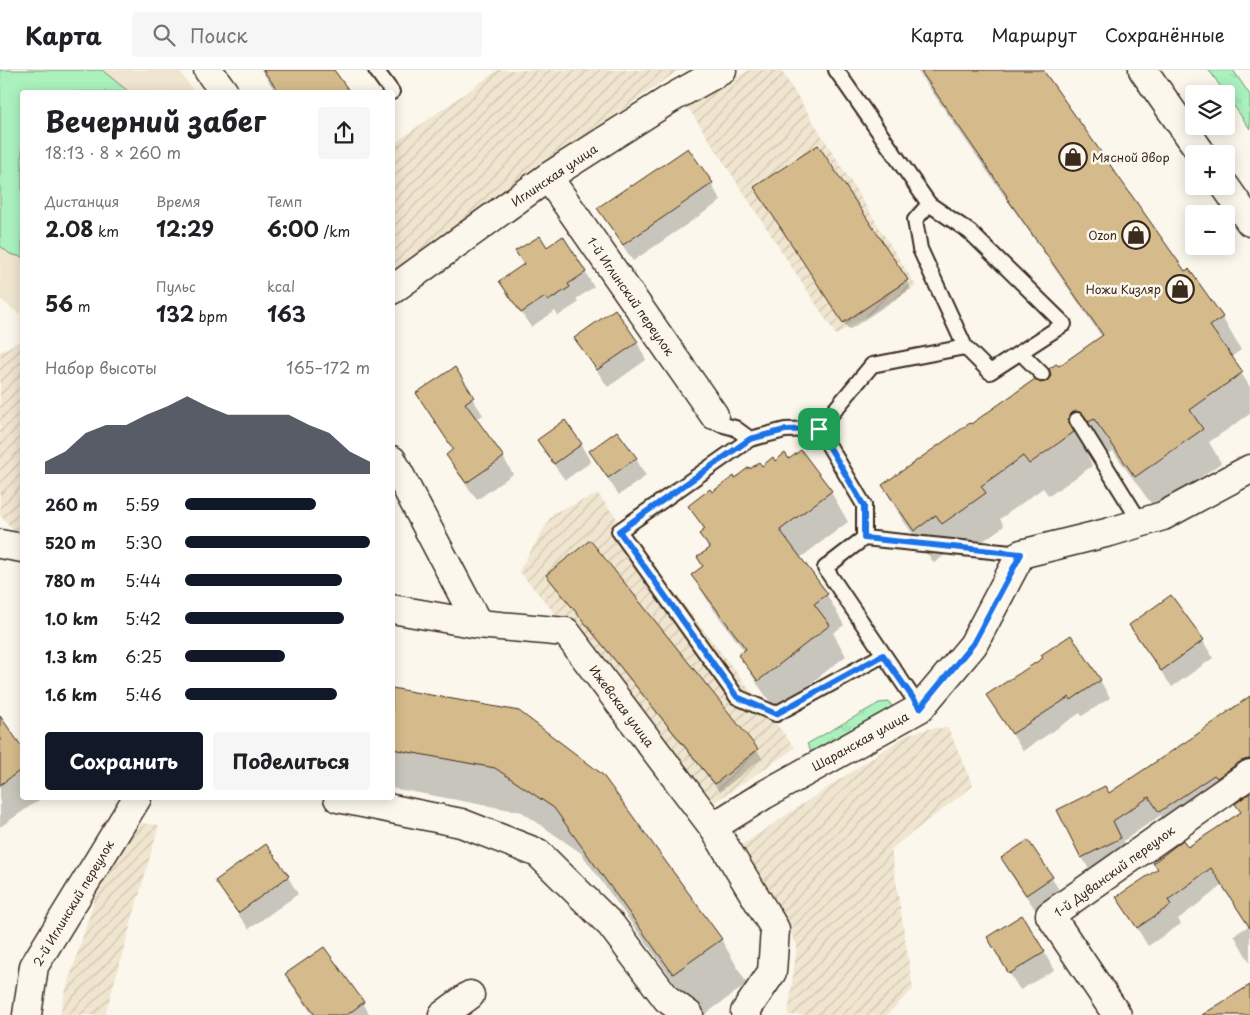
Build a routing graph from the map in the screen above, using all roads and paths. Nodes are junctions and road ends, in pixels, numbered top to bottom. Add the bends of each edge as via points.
1 (208, 70) edge
2 (376, 70) edge
3 (722, 70) edge
4 (836, 70) edge
5 (1143, 70) edge
6 (223, 90) edge
7 (391, 90) edge
8 (1196, 145) edge
9 (548, 178) junction
10 (1231, 195) edge
11 (929, 204) junction
12 (1250, 222) edge
13 (395, 288) edge
14 (965, 347) junction
15 (1021, 352) junction
16 (1042, 374) dead end
17 (714, 415) joint
18 (1077, 420) dead end
19 (819, 429) junction
20 (750, 439) junction
21 (395, 466) edge
22 (1250, 469) edge
23 (1141, 523) junction
24 (864, 538) junction
25 (0, 544) edge
26 (20, 548) edge
27 (1021, 554) junction
28 (395, 610) edge
29 (478, 624) junction
30 (883, 655) junction
31 (920, 708) junction
32 (1250, 774) edge
33 (136, 800) edge
34 (348, 800) edge
35 (713, 827) junction
36 (470, 995) dead end
37 (742, 1014) edge
38 (27, 1015) edge
39 (443, 1015) edge
40 (689, 1015) edge
41 (1117, 1015) edge

1 - 6 street
2 - 7 lane
3 - 9 street, Иглинская улица via 670,99
4 - 11 lane
5 - 8 street
9 - 13 street, Иглинская улица
9 - 17 street, 1-й Иглинский переулок
10 - 12 street
11 - 14 lane via 915,220 920,249
11 - 15 lane via 970,232 1064,324
14 - 15 lane via 990,372
14 - 19 lane via 872,365
15 - 16 lane
17 - 20 lane via 720,424 735,428
18 - 23 lane
19 - 20 lane via 785,430
19 - 24 lane via 864,506
20 - 30 lane via 619,531 737,697 776,714
21 - 29 street
22 - 23 street via 1163,516
23 - 27 street
24 - 27 lane
24 - 30 lane via 825,568
25 - 26 street
27 - 31 street, Шаранская улица via 973,644
28 - 29 street, Ижевская улица
29 - 35 street, Ижевская улица via 566,632
30 - 31 lane
31 - 35 street, Шаранская улица
32 - 41 street, 1-й Дуванский переулок via 1050,915
33 - 38 street, 2-й Иглинский переулок via 34,966
34 - 40 street via 461,823 538,853 611,925 666,999
35 - 37 street, Ижевская улица via 775,929 772,972
36 - 39 street

